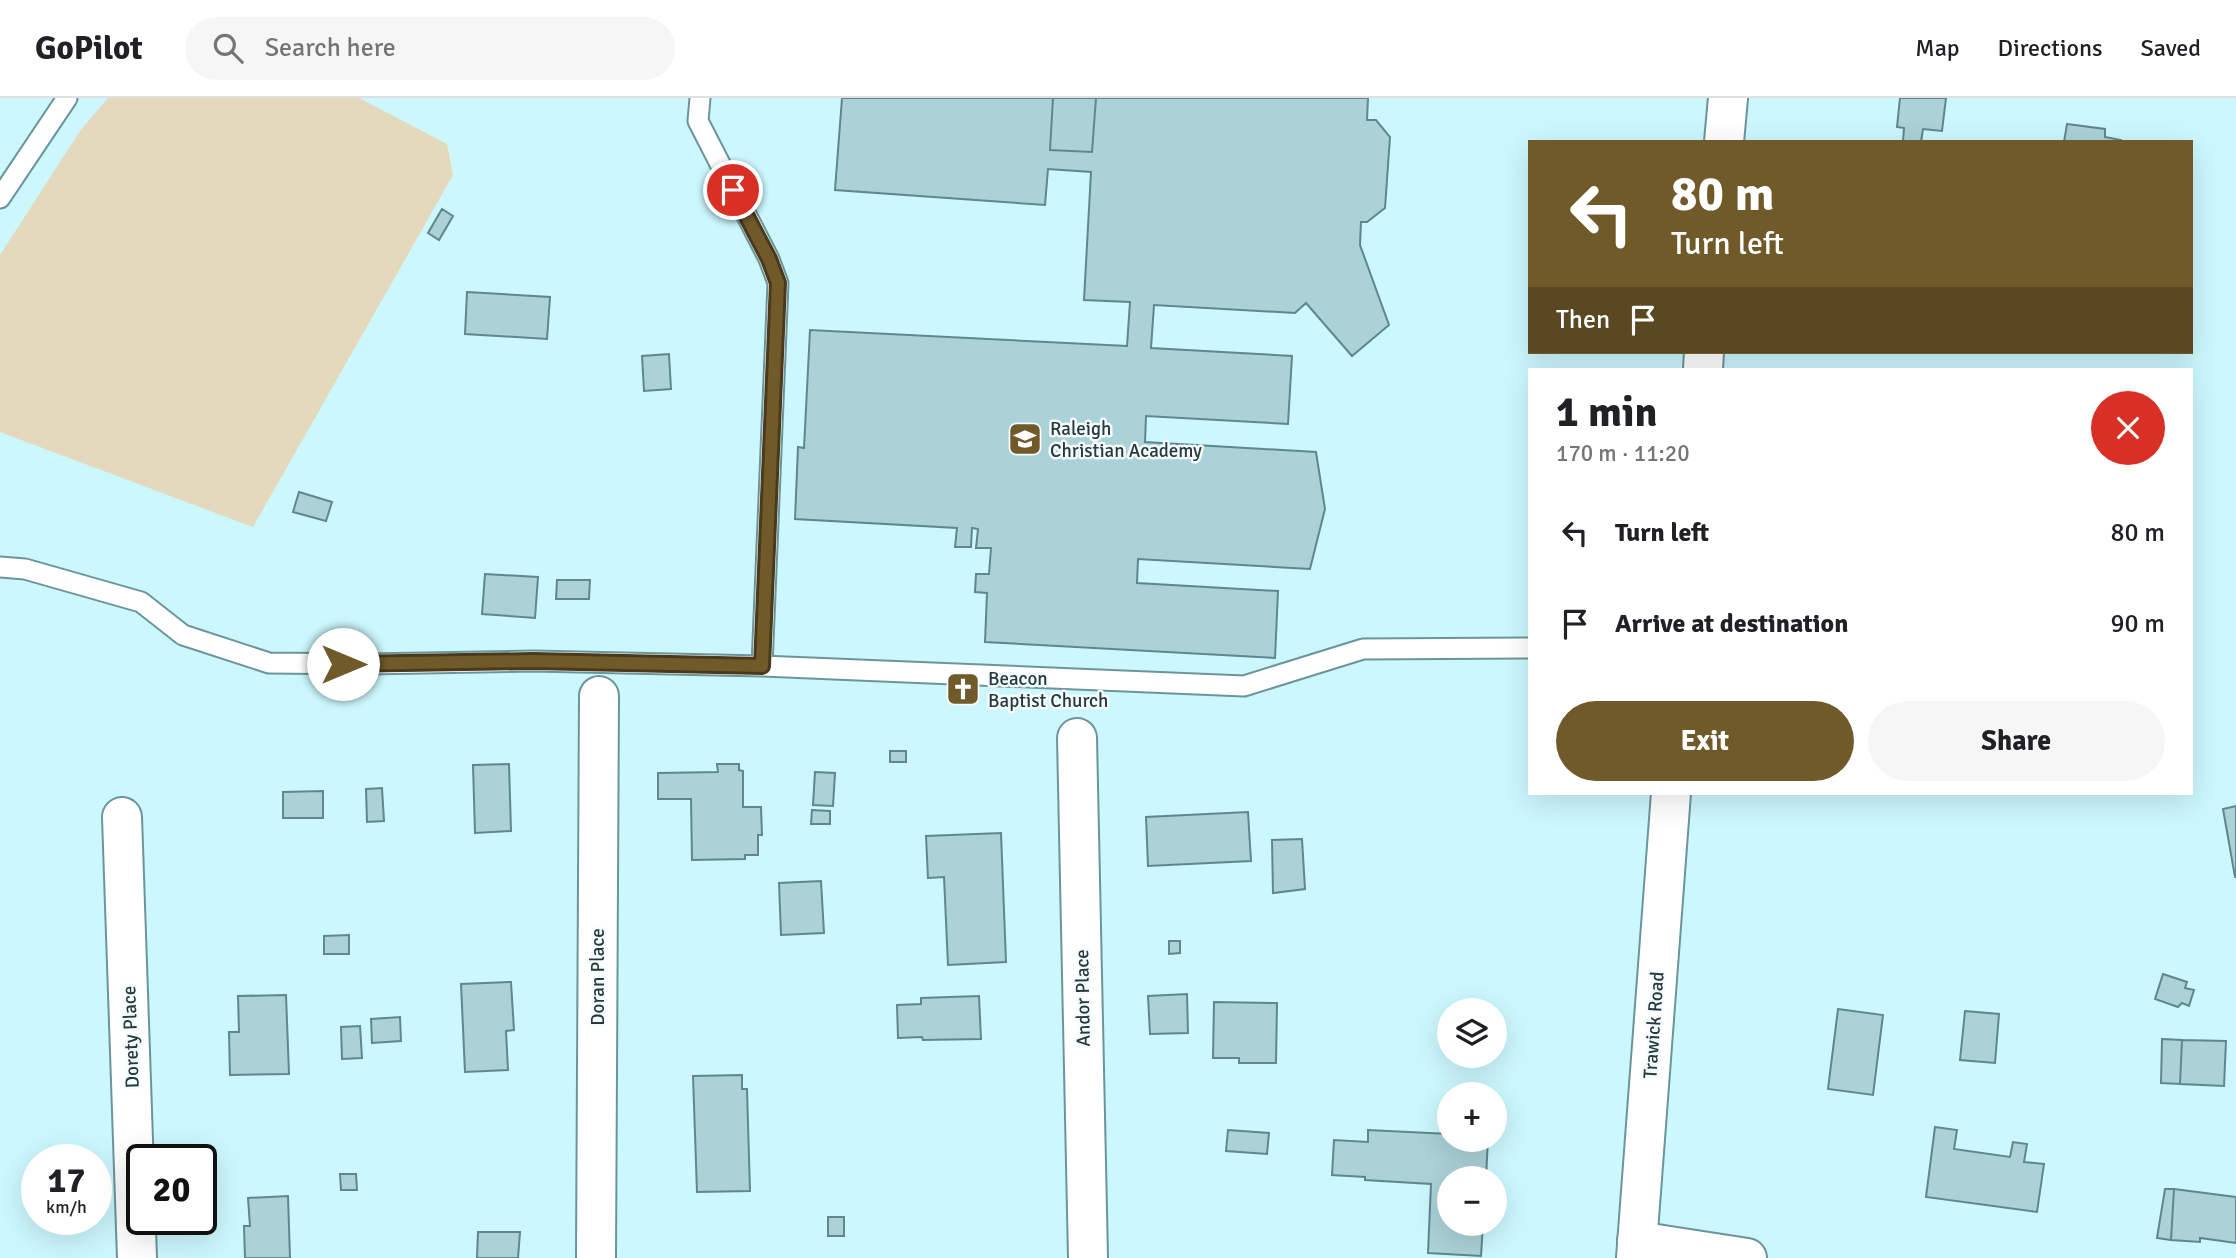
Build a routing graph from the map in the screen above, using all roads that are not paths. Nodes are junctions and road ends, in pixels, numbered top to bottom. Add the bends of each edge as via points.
1 (67, 98) edge
2 (700, 98) edge
3 (1728, 98) edge
4 (1724, 140) edge
5 (0, 198) edge
6 (0, 567) edge
7 (1528, 648) edge
8 (762, 666) junction
9 (598, 696) dead end
10 (1077, 738) dead end
11 (1671, 795) edge
12 (122, 817) dead end
13 (1636, 1250) edge
14 (137, 1258) edge
15 (596, 1258) edge
16 (1088, 1258) edge
17 (1746, 1258) edge

1 - 5 lane
2 - 8 lane via 698,121 778,283
3 - 4 street
6 - 8 lane via 25,569 141,602 183,635 270,663 533,661
7 - 8 lane via 1363,649 1244,686
9 - 15 street, Doran Place
10 - 16 street, Andor Place
11 - 13 street, Trawick Road
12 - 14 street, Dorety Place
13 - 17 street

